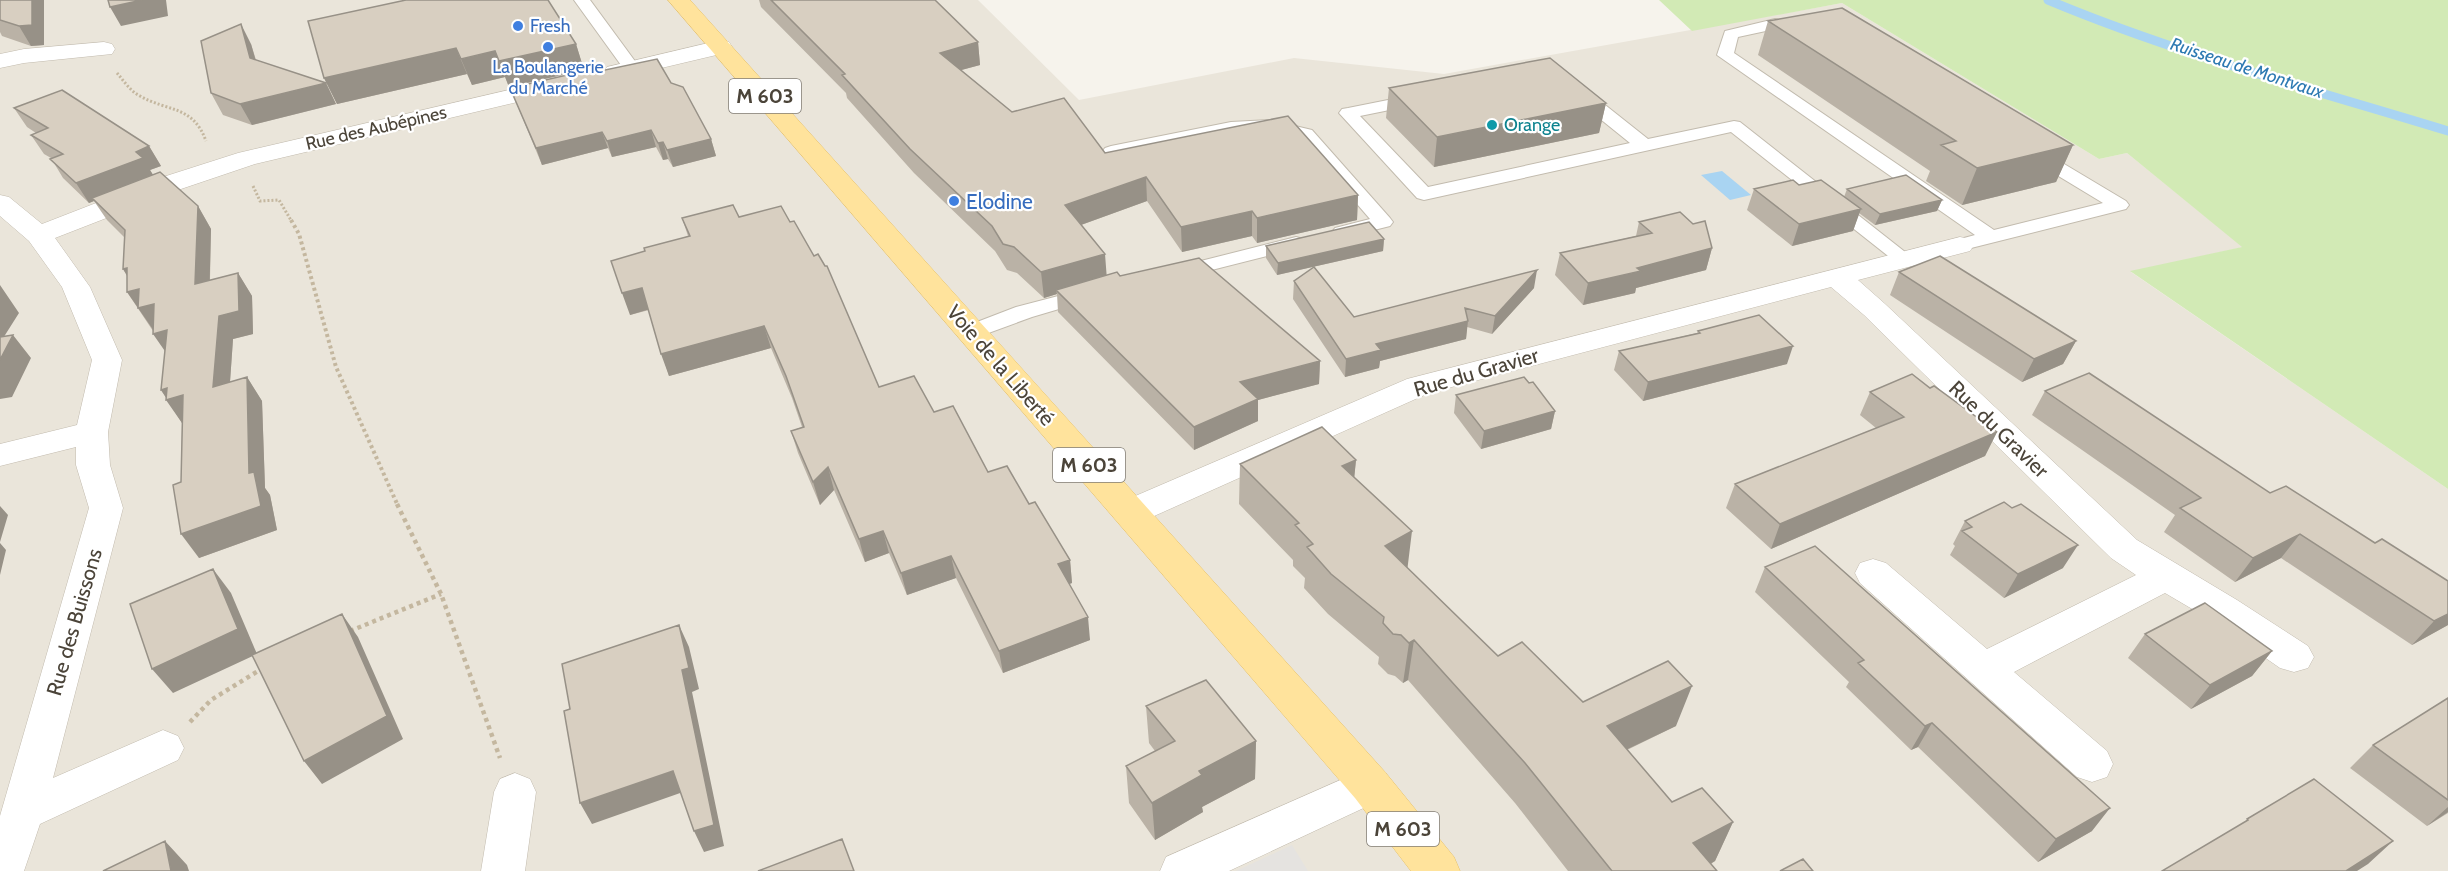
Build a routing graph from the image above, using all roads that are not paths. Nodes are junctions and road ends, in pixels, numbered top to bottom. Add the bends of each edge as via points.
1 (582, 0) edge
2 (679, 0) edge
3 (1820, 29) edge
4 (721, 47) junction
5 (104, 49) road end
6 (0, 61) edge
7 (632, 68) junction
8 (1570, 85) edge
9 (1436, 96) edge
10 (2019, 145) edge
11 (1645, 146) junction
12 (1111, 152) edge
13 (0, 203) edge
14 (39, 235) junction
15 (1991, 237) junction
16 (1960, 245) joint
17 (1904, 259) junction
18 (1836, 277) junction
19 (1153, 278) edge
20 (1108, 289) edge
21 (972, 332) junction
22 (92, 432) junction
23 (0, 455) edge
24 (1131, 512) junction
25 (1873, 573) dead end
26 (2166, 576) junction
27 (2294, 657) dead end
28 (1984, 669) junction
29 (163, 748) road end
30 (2092, 764) dead end
31 (1371, 785) junction
32 (515, 792) road end
33 (23, 812) junction
34 (2, 870) edge
35 (502, 871) edge
36 (1182, 871) edge
37 (1438, 871) edge

1 - 7 lane
2 - 4 main road, Voie de la Liberté / M 603
3 - 15 lane via 1775,24 1731,34 1725,55
4 - 7 street, Rue des Aubépines
4 - 21 main road, Voie de la Liberté / M 603
5 - 6 street
7 - 14 street, Rue des Aubépines via 248,158
8 - 11 lane
9 - 11 lane via 1348,113 1424,194
10 - 15 lane via 2119,205
11 - 17 lane via 1734,126
12 - 19 lane via 1231,127 1270,125 1306,134 1383,222
13 - 14 street, Rue des Buissons
14 - 22 street, Rue des Buissons via 76,287 106,360
15 - 16 lane
16 - 17 street, Rue du Gravier
17 - 18 street, Rue du Gravier
18 - 24 street, Rue du Gravier via 1418,386
18 - 26 street, Rue du Gravier via 2124,549
20 - 21 lane via 1024,312
21 - 24 main road, Voie de la Liberté / M 603
22 - 23 street
22 - 33 street, Rue des Buissons via 93,465 106,508
24 - 31 main road, Voie de la Liberté / M 603
25 - 28 street
26 - 27 street, Rue du Gravier
26 - 28 street
28 - 30 street
29 - 33 street
31 - 36 street
31 - 37 main road, M 603
32 - 35 street
33 - 34 street, Rue des Buissons

